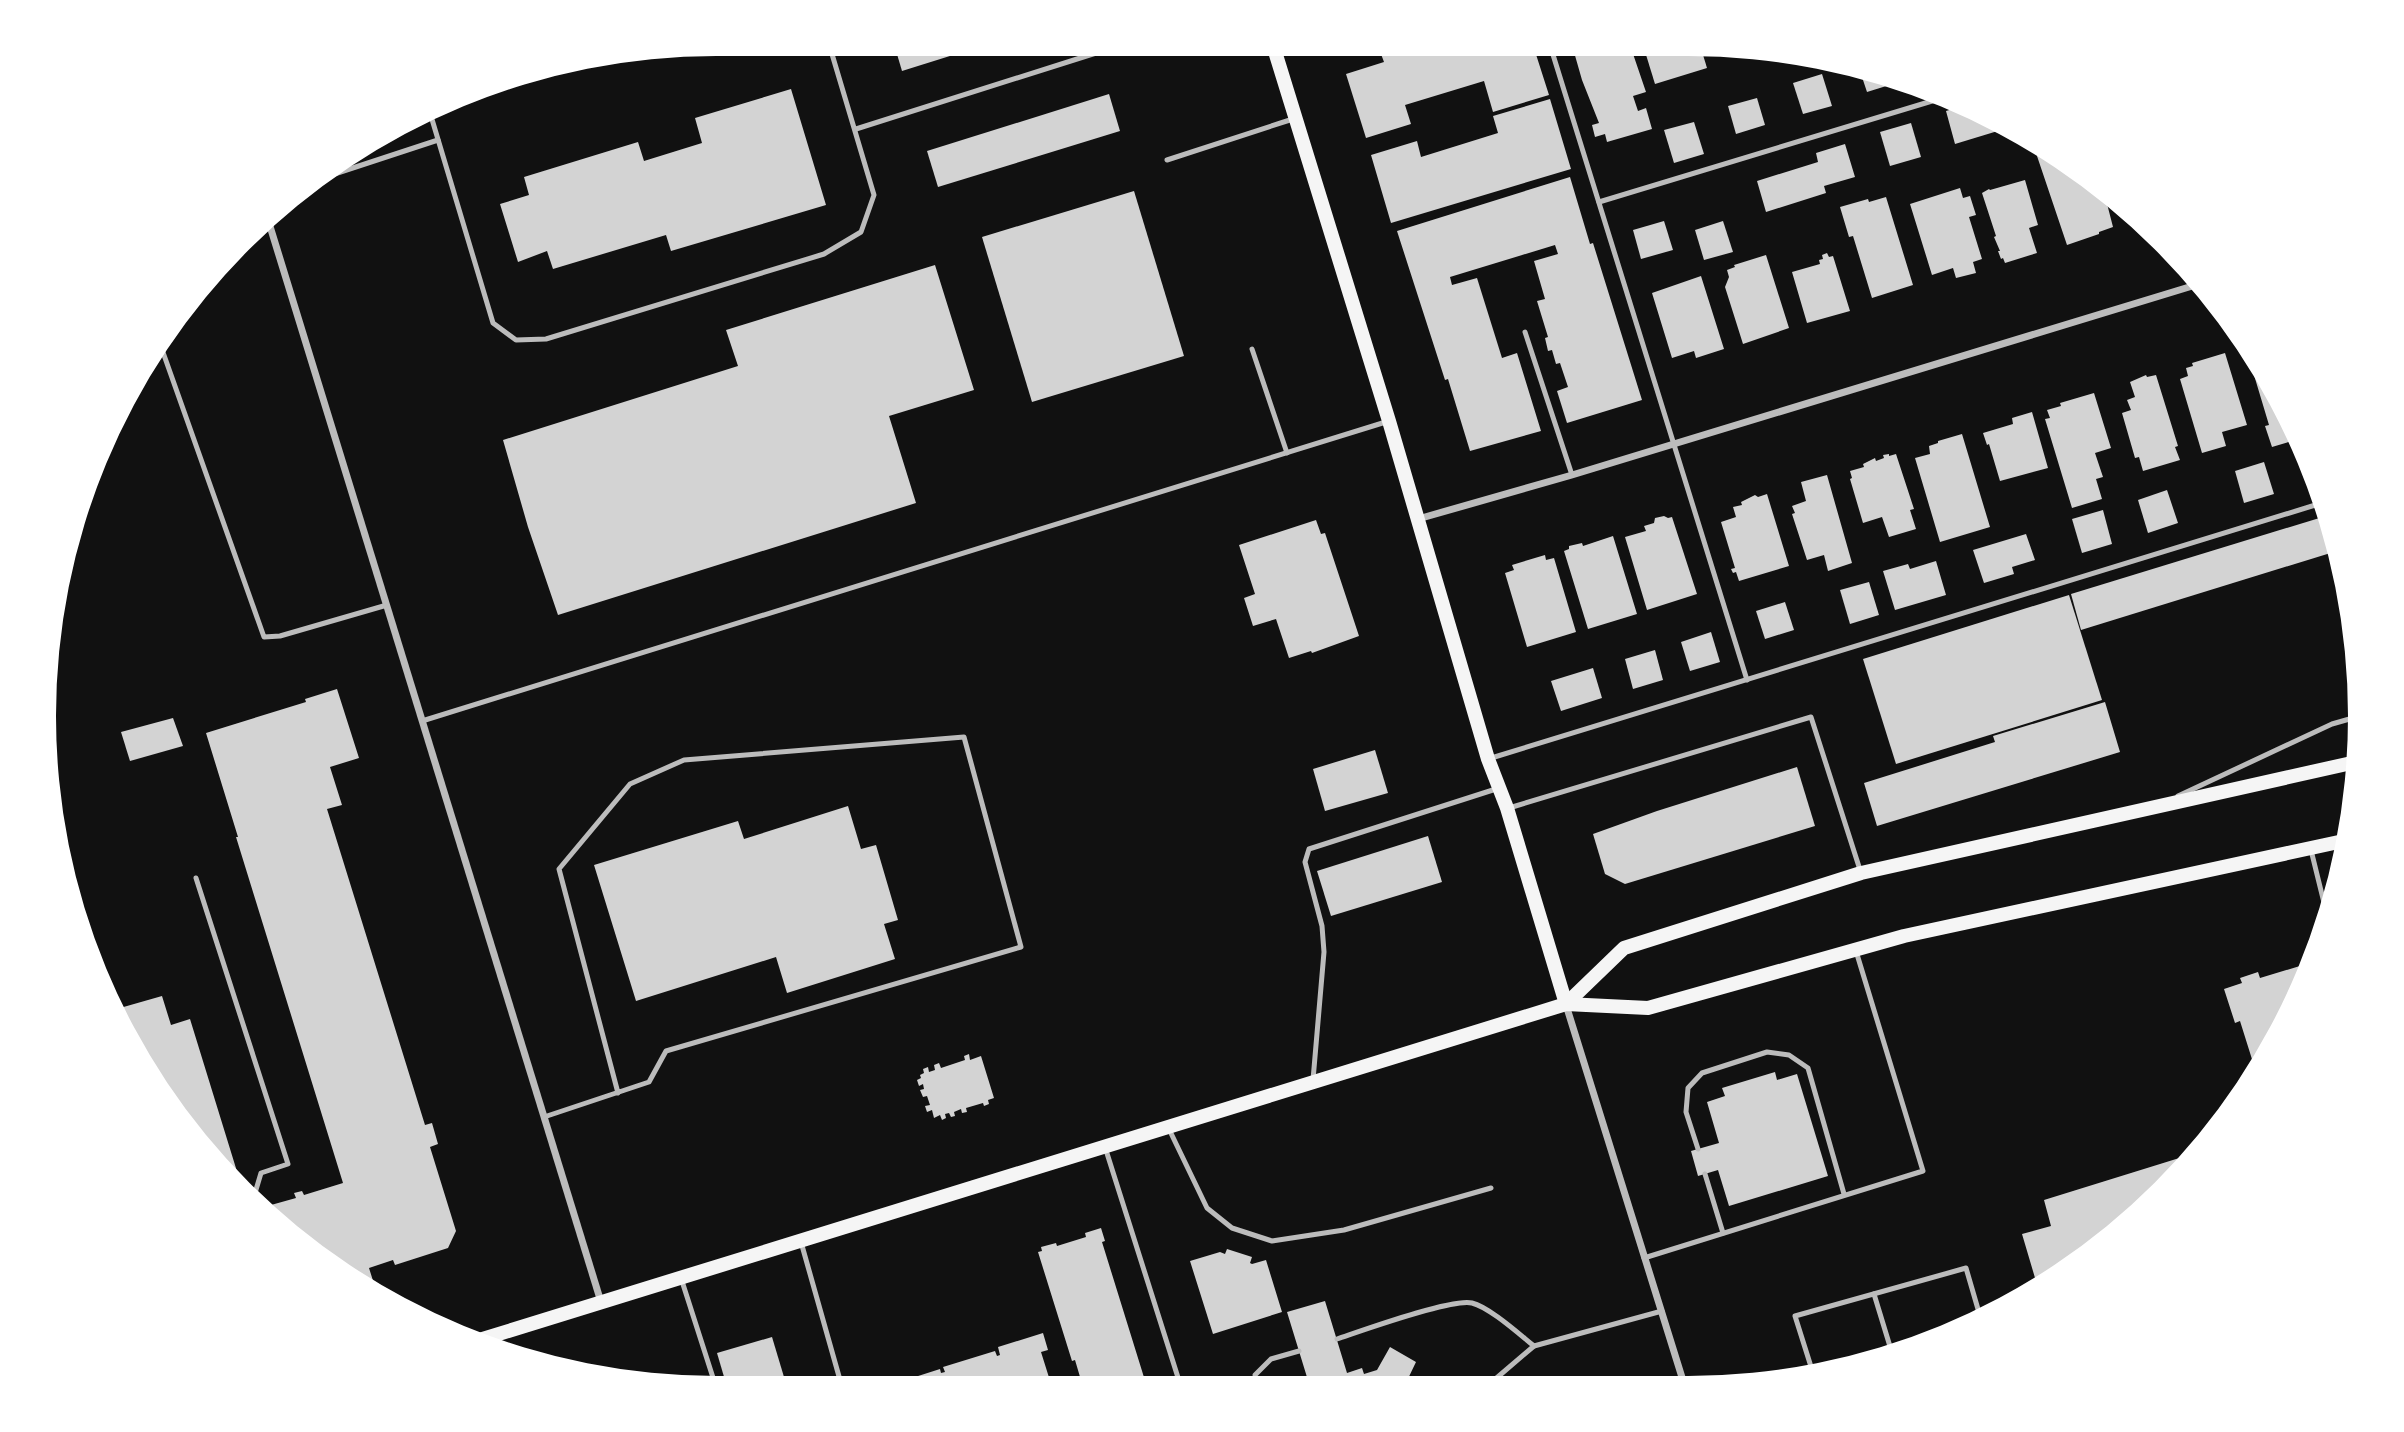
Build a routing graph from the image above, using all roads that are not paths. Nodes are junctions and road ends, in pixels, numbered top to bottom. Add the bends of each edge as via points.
1 (833, 56) edge
2 (1087, 56) edge
3 (1276, 56) edge
4 (1553, 56) edge
5 (1929, 102) edge
6 (1296, 118) junction
7 (432, 120) edge
8 (856, 129) junction
9 (438, 140) junction
10 (1167, 160) dead end
11 (343, 171) edge
12 (1599, 202) junction
13 (271, 229) edge
14 (2189, 287) edge
15 (1525, 332) dead end
16 (1252, 349) dead end
17 (164, 354) edge
18 (1389, 421) junction
19 (1674, 444) junction
20 (1287, 453) junction
21 (1572, 475) junction
22 (2314, 506) edge
23 (1418, 519) junction
24 (387, 605) junction
25 (1747, 680) junction
26 (2348, 719) edge
27 (422, 721) junction
28 (1488, 759) junction
29 (2346, 764) edge
30 (1500, 788) junction
31 (2157, 806) junction
32 (1507, 808) junction
33 (2335, 843) edge
34 (2311, 848) junction
35 (1861, 873) junction
36 (196, 878) dead end
37 (2323, 897) edge
38 (1855, 950) junction
39 (1566, 1004) junction
40 (1313, 1083) junction
41 (618, 1093) junction
42 (544, 1117) junction
43 (1168, 1127) junction
44 (1105, 1147) junction
45 (1698, 1149) dead end
46 (1705, 1174) dead end
47 (1492, 1188) dead end
48 (256, 1189) edge
49 (1844, 1194) junction
50 (1723, 1233) junction
51 (801, 1241) junction
52 (1644, 1258) junction
53 (681, 1278) junction
54 (1874, 1294) junction
55 (601, 1302) junction
56 (1978, 1309) edge
57 (1662, 1311) junction
58 (491, 1336) edge
59 (1336, 1339) dead end
60 (1889, 1344) edge
61 (1534, 1346) junction
62 (1299, 1351) dead end
63 (1809, 1364) edge
64 (712, 1376) edge
65 (839, 1376) edge
66 (1178, 1376) edge
67 (1255, 1376) edge
68 (1499, 1376) edge
69 (1682, 1376) edge

1 - 8 lane
2 - 8 lane
3 - 6 main road
4 - 12 lane
5 - 12 lane
6 - 10 lane
6 - 18 main road
7 - 9 lane
8 - 9 lane via 874,195 861,232 824,254 546,339 516,340 493,323
9 - 11 lane
12 - 19 lane
13 - 24 street
14 - 19 street
15 - 21 lane
16 - 20 lane
17 - 24 lane via 264,637
18 - 20 lane
18 - 23 main road
19 - 21 street
19 - 25 lane
20 - 27 lane
21 - 23 street
22 - 25 lane
23 - 28 main road
24 - 27 street
25 - 28 lane
26 - 31 lane
27 - 42 street
28 - 30 main road
29 - 31 main road
30 - 32 main road
30 - 40 lane via 1309,849 1305,862 1324,952
31 - 35 main road
32 - 35 lane via 1811,717
32 - 39 main road
33 - 34 main road
34 - 37 lane
34 - 38 main road
35 - 39 main road via 1624,948
36 - 48 lane via 288,1164 261,1173
38 - 39 main road via 1648,1008
38 - 49 lane via 1923,1171
39 - 40 main road
39 - 52 street
40 - 43 main road
41 - 41 lane via 649,1083 666,1051 1021,947 964,737 684,760 630,784 559,869
41 - 42 lane
42 - 55 street
43 - 44 main road
43 - 47 lane via 1207,1209 1233,1228 1272,1241 1344,1230
44 - 51 main road
44 - 66 lane
45 - 49 lane via 1686,1112 1688,1088 1695,1080 1702,1073 1767,1052 1789,1055 1808,1068
46 - 50 lane
49 - 50 lane
50 - 52 lane
51 - 53 main road
51 - 65 lane
52 - 57 street
53 - 55 main road
53 - 64 lane
54 - 56 lane via 1966,1268
54 - 60 lane
54 - 63 lane via 1795,1316
55 - 58 main road
57 - 61 lane
57 - 69 street
59 - 61 lane via 1451,1303 1472,1303
61 - 68 lane
62 - 67 lane via 1271,1359

